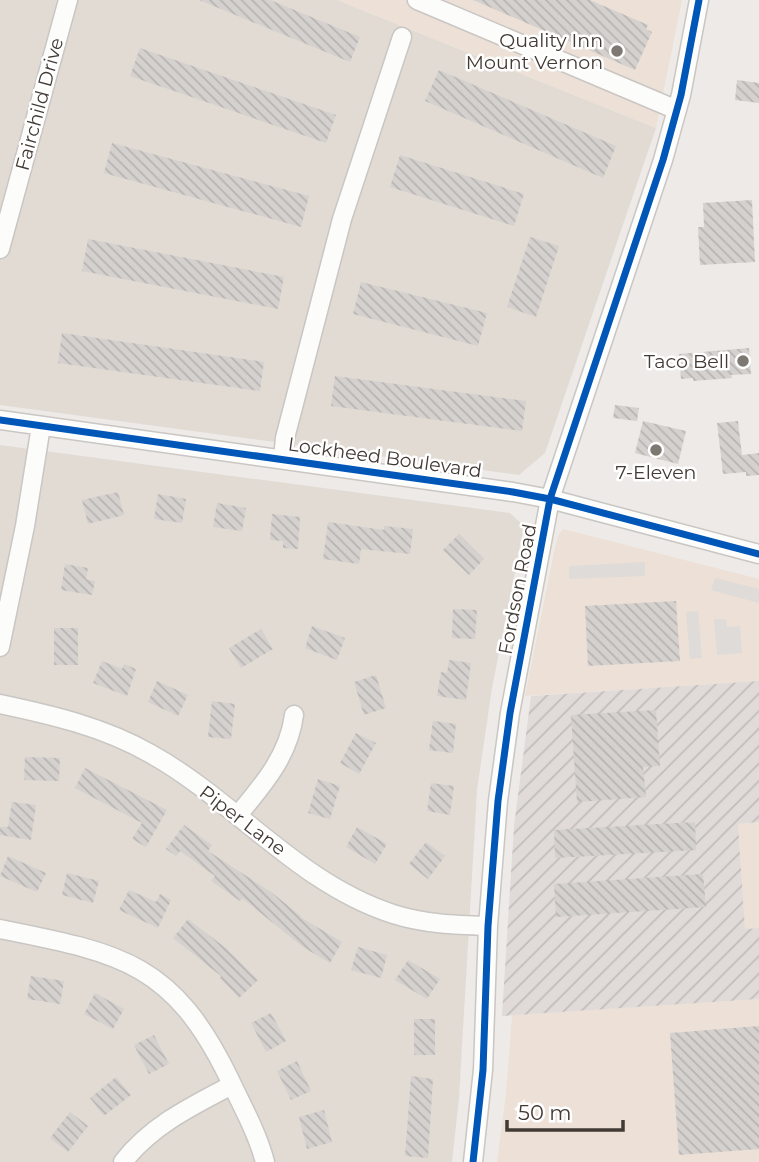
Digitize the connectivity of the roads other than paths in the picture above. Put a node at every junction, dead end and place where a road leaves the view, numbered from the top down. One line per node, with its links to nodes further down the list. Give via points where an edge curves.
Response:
1 (68, 0): 6 (street, Fairchild Drive)
2 (417, 0): 5 (street)
3 (699, 0): 5 (street, Fordson Road)
4 (402, 37): 9 (street, via 342,219)
5 (677, 110): 10 (street, Fordson Road)
6 (0, 249)
7 (0, 420): 8 (street, Lockheed Boulevard)
8 (41, 426): 9 (street, Lockheed Boulevard); 12 (street)
9 (283, 458): 10 (street, Lockheed Boulevard)
10 (550, 499): 11 (street, Lockheed Boulevard); 16 (street, Fordson Road, via 506,734)
11 (759, 554)
12 (0, 647)
13 (0, 704): 15 (street, Piper Lane, via 57,716 127,741 172,766)
14 (294, 715): 15 (street, via 278,764)
15 (238, 815): 16 (street, Piper Lane, via 316,876 366,904 421,921)
16 (488, 926): 21 (street, Fordson Road, via 483,1070)
17 (0, 929): 18 (street, via 111,954 154,978 173,993 206,1034)
18 (232, 1085): 19 (street, via 172,1116); 20 (street, via 256,1133)
19 (123, 1162)
20 (264, 1162)
21 (473, 1162)

